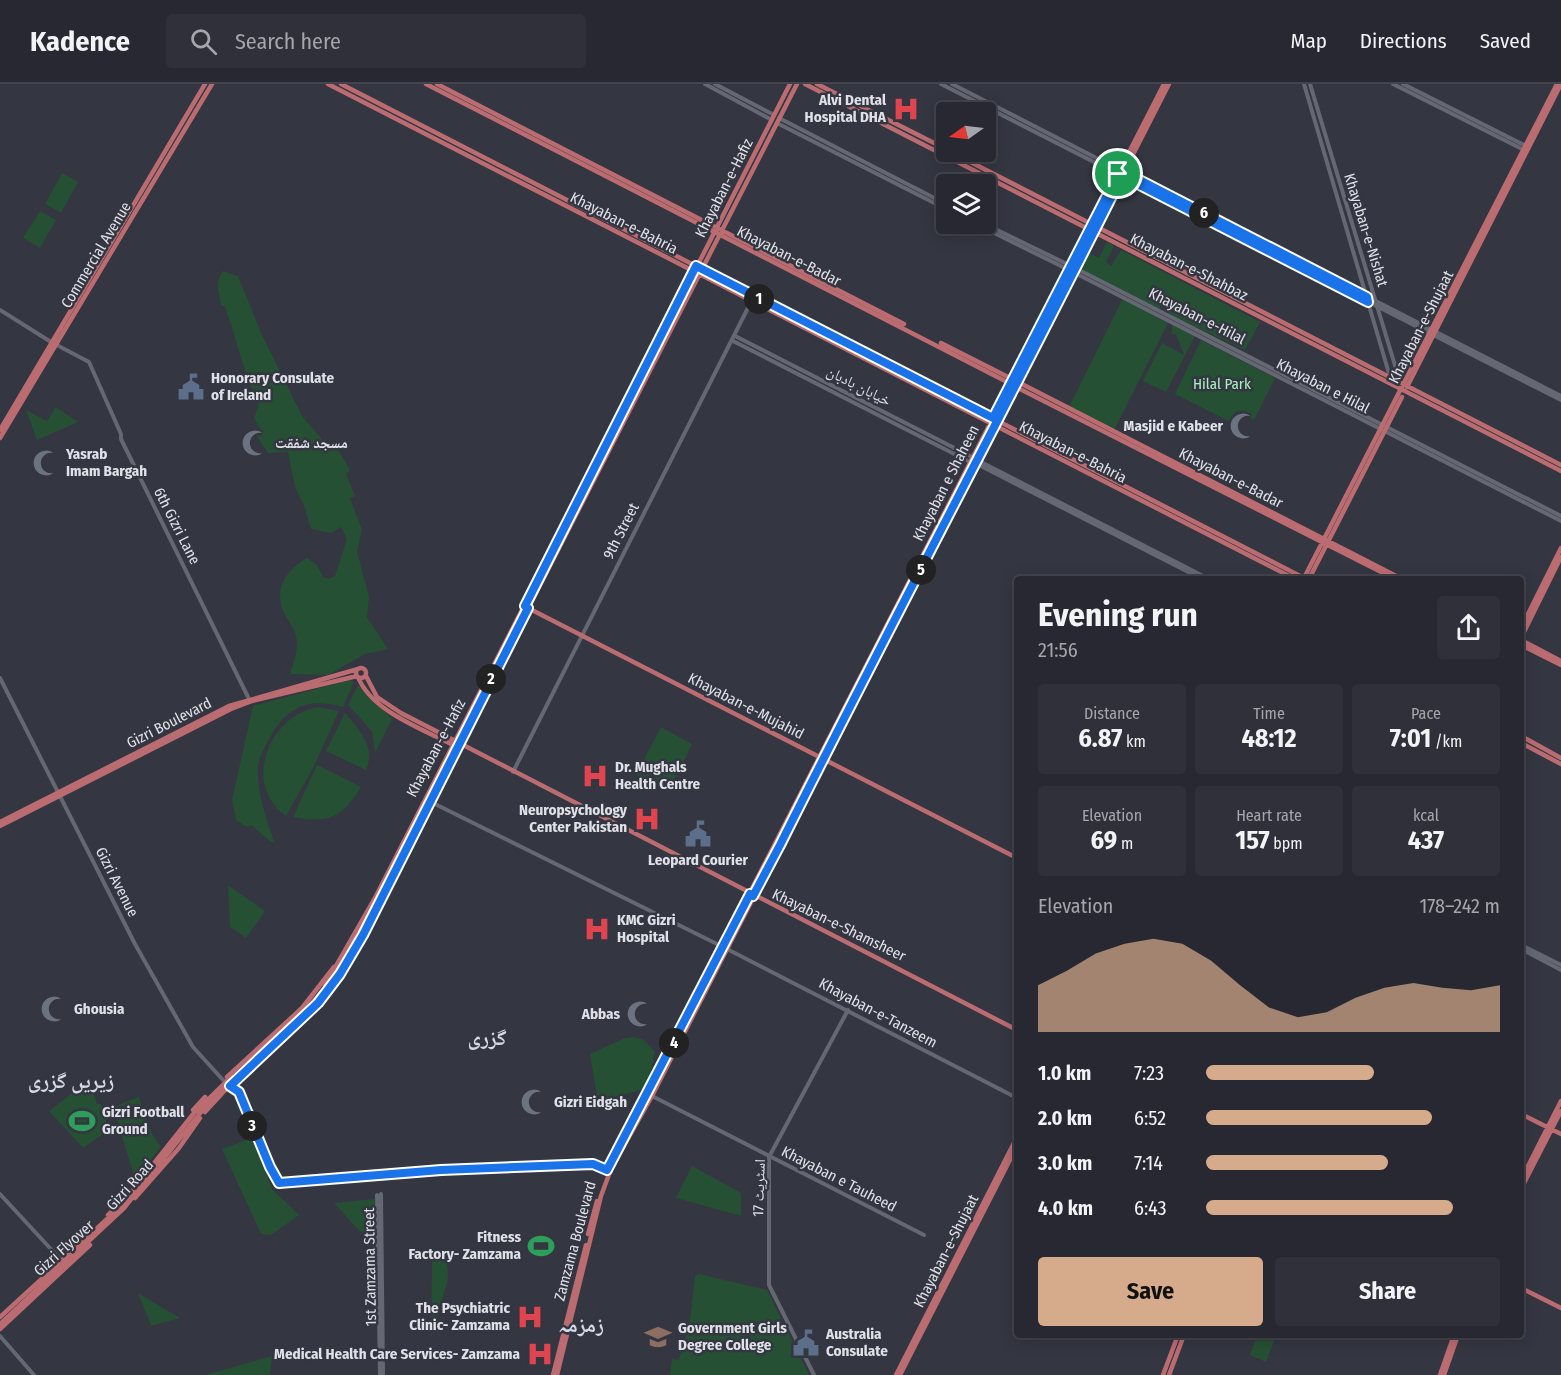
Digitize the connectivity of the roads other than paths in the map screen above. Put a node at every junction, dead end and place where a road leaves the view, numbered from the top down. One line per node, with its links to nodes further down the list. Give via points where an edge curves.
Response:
1 (205, 84): 46 (main road, Commercial Avenue)
2 (212, 84): 46 (main road, Commercial Avenue)
3 (328, 84): 28 (main road, Khayaban-e-Bahria)
4 (341, 84): 27 (main road, Khayaban-e-Bahria)
5 (426, 84): 33 (main road, Khayaban-e-Badar)
6 (437, 84): 33 (main road, Khayaban-e-Badar)
7 (705, 84): 22 (street)
8 (715, 84): 22 (street)
9 (797, 84): 21 (main road, Khayaban-e-Hafiz)
10 (818, 84): 23 (main road)
11 (941, 84): 26 (street)
12 (952, 84): 26 (street)
13 (1164, 84): 26 (main road, Khayaban e Shaheen)
14 (1169, 84): 26 (main road, Khayaban e Shaheen)
15 (1304, 84): 41 (street, Khayaban-e-Nishat)
16 (1310, 84): 42 (street, Khayaban-e-Nishat)
17 (1394, 84): 24 (street)
18 (1403, 84): 24 (street)
19 (1559, 84): 24 (main road, Khayaban-e-Shujaat)
20 (808, 85): 21 (main road); 34 (main road, Khayaban-e-Shahbaz)
21 (790, 86): 22 (main road, Khayaban-e-Hafiz)
22 (776, 119): 29 (street); 30 (street); 33 (main road, Khayaban-e-Hafiz)
23 (936, 144)
24 (1526, 148): 44 (main road, Khayaban-e-Shujaat)
25 (971, 162): 31 (main road, Khayaban-e-Shahbaz)
26 (1121, 173): 31 (main road, Khayaban e Shaheen); 41 (street)
27 (550, 191): 28 (main road); 36 (main road, Khayaban-e-Bahria)
28 (547, 197): 36 (main road, Khayaban-e-Bahria)
29 (936, 199)
30 (936, 204)
31 (1094, 225): 34 (main road, Khayaban e Shaheen); 47 (main road, Khayaban-e-Shahbaz)
32 (996, 230): 37 (street, Khayaban-e-Hilal)
33 (718, 231): 36 (main road, Khayaban-e-Hafiz); 38 (main road, Khayaban-e-Hafiz); 48 (main road, Khayaban-e-Badar)
34 (1091, 231): 37 (main road, Khayaban e Shaheen); 50 (main road, Khayaban-e-Shahbaz)
35 (996, 233): 37 (street)
36 (694, 269): 38 (main road, Khayaban-e-Bahria); 39 (main road, Khayaban-e-Bahria); 72 (main road, Khayaban-e-Hafiz)
37 (1072, 269): 48 (main road, Khayaban e Shaheen); 49 (street, Khayaban-e-Hilal); 54 (street, Khayaban e Hilal)
38 (703, 270): 39 (main road, Khayaban-e-Hafiz); 40 (main road, Khayaban-e-Bahria)
39 (700, 275): 40 (main road, Khayaban-e-Bahria); 72 (main road, Khayaban-e-Hafiz)
40 (753, 299): 45 (street, 9th Street); 52 (main road, Khayaban-e-Bahria); 53 (main road, Khayaban-e-Bahria)
41 (1368, 299): 42 (street); 47 (street, Khayaban-e-Nishat)
42 (1376, 303): 44 (street); 50 (street, Khayaban-e-Nishat)
43 (0, 310): 46 (street)
44 (1432, 332): 50 (main road, Khayaban-e-Shujaat); 51 (street)
45 (734, 338): 57 (street, خیابان بادبان); 74 (street, 9th Street)
46 (53, 343): 55 (main road, Commercial Avenue); 56 (main road, Commercial Avenue); 82 (street, 6th Gizri Lane, via 89,362 121,439)
47 (1390, 377): 50 (main road, Khayaban-e-Shahbaz)
48 (1015, 383): 52 (main road, Khayaban e Shaheen); 62 (main road, Khayaban-e-Badar)
49 (1308, 387): 54 (street, Khayaban e Hilal)
50 (1404, 387): 54 (main road, Khayaban-e-Shujaat); 58 (main road, Khayaban-e-Shahbaz); 59 (main road, Khayaban-e-Shahbaz)
51 (1561, 398)
52 (996, 419): 53 (main road, Khayaban e Shaheen); 68 (main road, Khayaban-e-Bahria)
53 (993, 425): 57 (main road, Khayaban e Shaheen); 67 (main road, Khayaban-e-Bahria)
54 (1384, 429): 60 (street); 61 (street, Khayaban e Hilal); 62 (main road, Khayaban-e-Shujaat)
55 (0, 430)
56 (0, 438)
57 (974, 461): 65 (street, خیابان بادبان); 66 (street, خیابان بادبان); 86 (main road, Khayaban e Shaheen)
58 (1561, 465)
59 (1561, 471)
60 (1561, 516)
61 (1561, 521)
62 (1326, 542): 69 (main road, Khayaban-e-Shujaat); 70 (main road, Khayaban-e-Badar); 71 (main road, Khayaban-e-Badar)
63 (1561, 548): 73 (main road)
64 (1561, 557): 75 (main road)
65 (1196, 576)
66 (1203, 576)
67 (1289, 576)
68 (1300, 576)
69 (1308, 576)
70 (1389, 576)
71 (1396, 576)
72 (527, 607): 74 (main road, Khayaban-e-Mujahid); 84 (main road)
73 (1524, 622)
74 (581, 635): 86 (main road, Khayaban-e-Mujahid); 89 (street, 9th Street)
75 (1524, 635)
76 (1524, 643): 77 (main road)
77 (1561, 663)
78 (358, 669): 79 (main road); 80 (main road, via 365,670); 82 (main road, Gizri Boulevard)
79 (357, 676): 80 (main road, Gizri Boulevard); 84 (main road, via 388,710); 90 (main road, Gizri Boulevard, via 252,701)
80 (366, 676): 84 (main road, via 377,697 388,706)
81 (0, 678): 90 (street, Gizri Avenue)
82 (249, 699): 90 (main road, Gizri Boulevard)
83 (1524, 738): 87 (main road)
84 (455, 744): 89 (main road, Khayaban-e-Shamsheer); 91 (main road); 94 (main road, Khayaban-e-Hafiz)
85 (1524, 745): 88 (main road)
86 (822, 758): 96 (main road, Khayaban-e-Mujahid); 97 (main road, Khayaban e Shaheen)
87 (1561, 758)
88 (1561, 764)
89 (513, 772): 97 (main road, Khayaban-e-Shamsheer)
90 (59, 794): 93 (main road, Gizri Boulevard); 103 (street, Gizri Avenue, via 135,944 193,1047)
91 (429, 801): 92 (main road); 98 (street, Khayaban-e-Tanzeem)
92 (424, 810): 95 (main road); 104 (main road, Gizri Road, via 340,974 318,1003)
93 (0, 824)
94 (410, 824): 95 (main road, Khayaban-e-Hafiz); 103 (main road, Gizri Road, via 333,969 302,1008)
95 (402, 848): 124 (main road, Gizri Flyover, via 337,967 308,1006 194,1113 117,1210); 125 (main road, Gizri Flyover, via 351,950 312,1005 213,1097 105,1228)
96 (1014, 856)
97 (751, 895): 98 (main road, Zamzama Boulevard); 102 (main road, Khayaban-e-Shamsheer)
98 (725, 948): 101 (street, Khayaban-e-Tanzeem); 105 (main road, Zamzama Boulevard)
99 (1524, 949): 100 (street)
100 (1561, 968)
101 (848, 1011): 106 (street, Khayaban-e-Tanzeem); 114 (street, اسٹریٹ 17)
102 (1014, 1028)
103 (223, 1080): 104 (street, Gizri Avenue); 121 (main road, Gizri Road, via 197,1104 134,1187)
104 (230, 1086): 115 (street, Gizri Avenue, via 239,1092 279,1183 441,1170 593,1164); 126 (main road, Gizri Road, via 202,1114 179,1148 112,1224)
105 (650, 1095): 114 (street, Khayaban e Tauheed); 115 (main road, Zamzama Boulevard); 133 (main road, Zamzama Boulevard, via 608,1177)
106 (1014, 1096)
107 (1561, 1101): 110 (main road)
108 (1561, 1111): 110 (main road)
109 (1524, 1116): 110 (main road)
110 (1549, 1129): 111 (main road); 116 (main road); 117 (main road)
111 (1561, 1134)
112 (1014, 1143): 135 (main road, Khayaban-e-Shujaat)
113 (1014, 1152): 135 (main road, Khayaban-e-Shujaat)
114 (769, 1157): 120 (street, Khayaban e Tauheed); 134 (street, اسٹریٹ 17, via 769,1285)
115 (607, 1170): 133 (main road, Zamzama Boulevard)
116 (1524, 1175)
117 (1524, 1183)
118 (0, 1194): 121 (street)
119 (379, 1194): 132 (street, 1st Zamzama Street)
120 (924, 1235)
121 (61, 1260): 124 (main road, Gizri Road)
122 (1524, 1290): 123 (main road)
123 (1561, 1308)
124 (0, 1316)
125 (0, 1324)
126 (0, 1329)
127 (0, 1336): 131 (street)
128 (1177, 1338): 136 (main road)
129 (1183, 1338): 137 (main road)
130 (1455, 1338): 138 (main road)
131 (34, 1375)
132 (382, 1375)
133 (555, 1375)
134 (814, 1375)
135 (898, 1375)
136 (1163, 1375)
137 (1169, 1375)
138 (1442, 1375)

